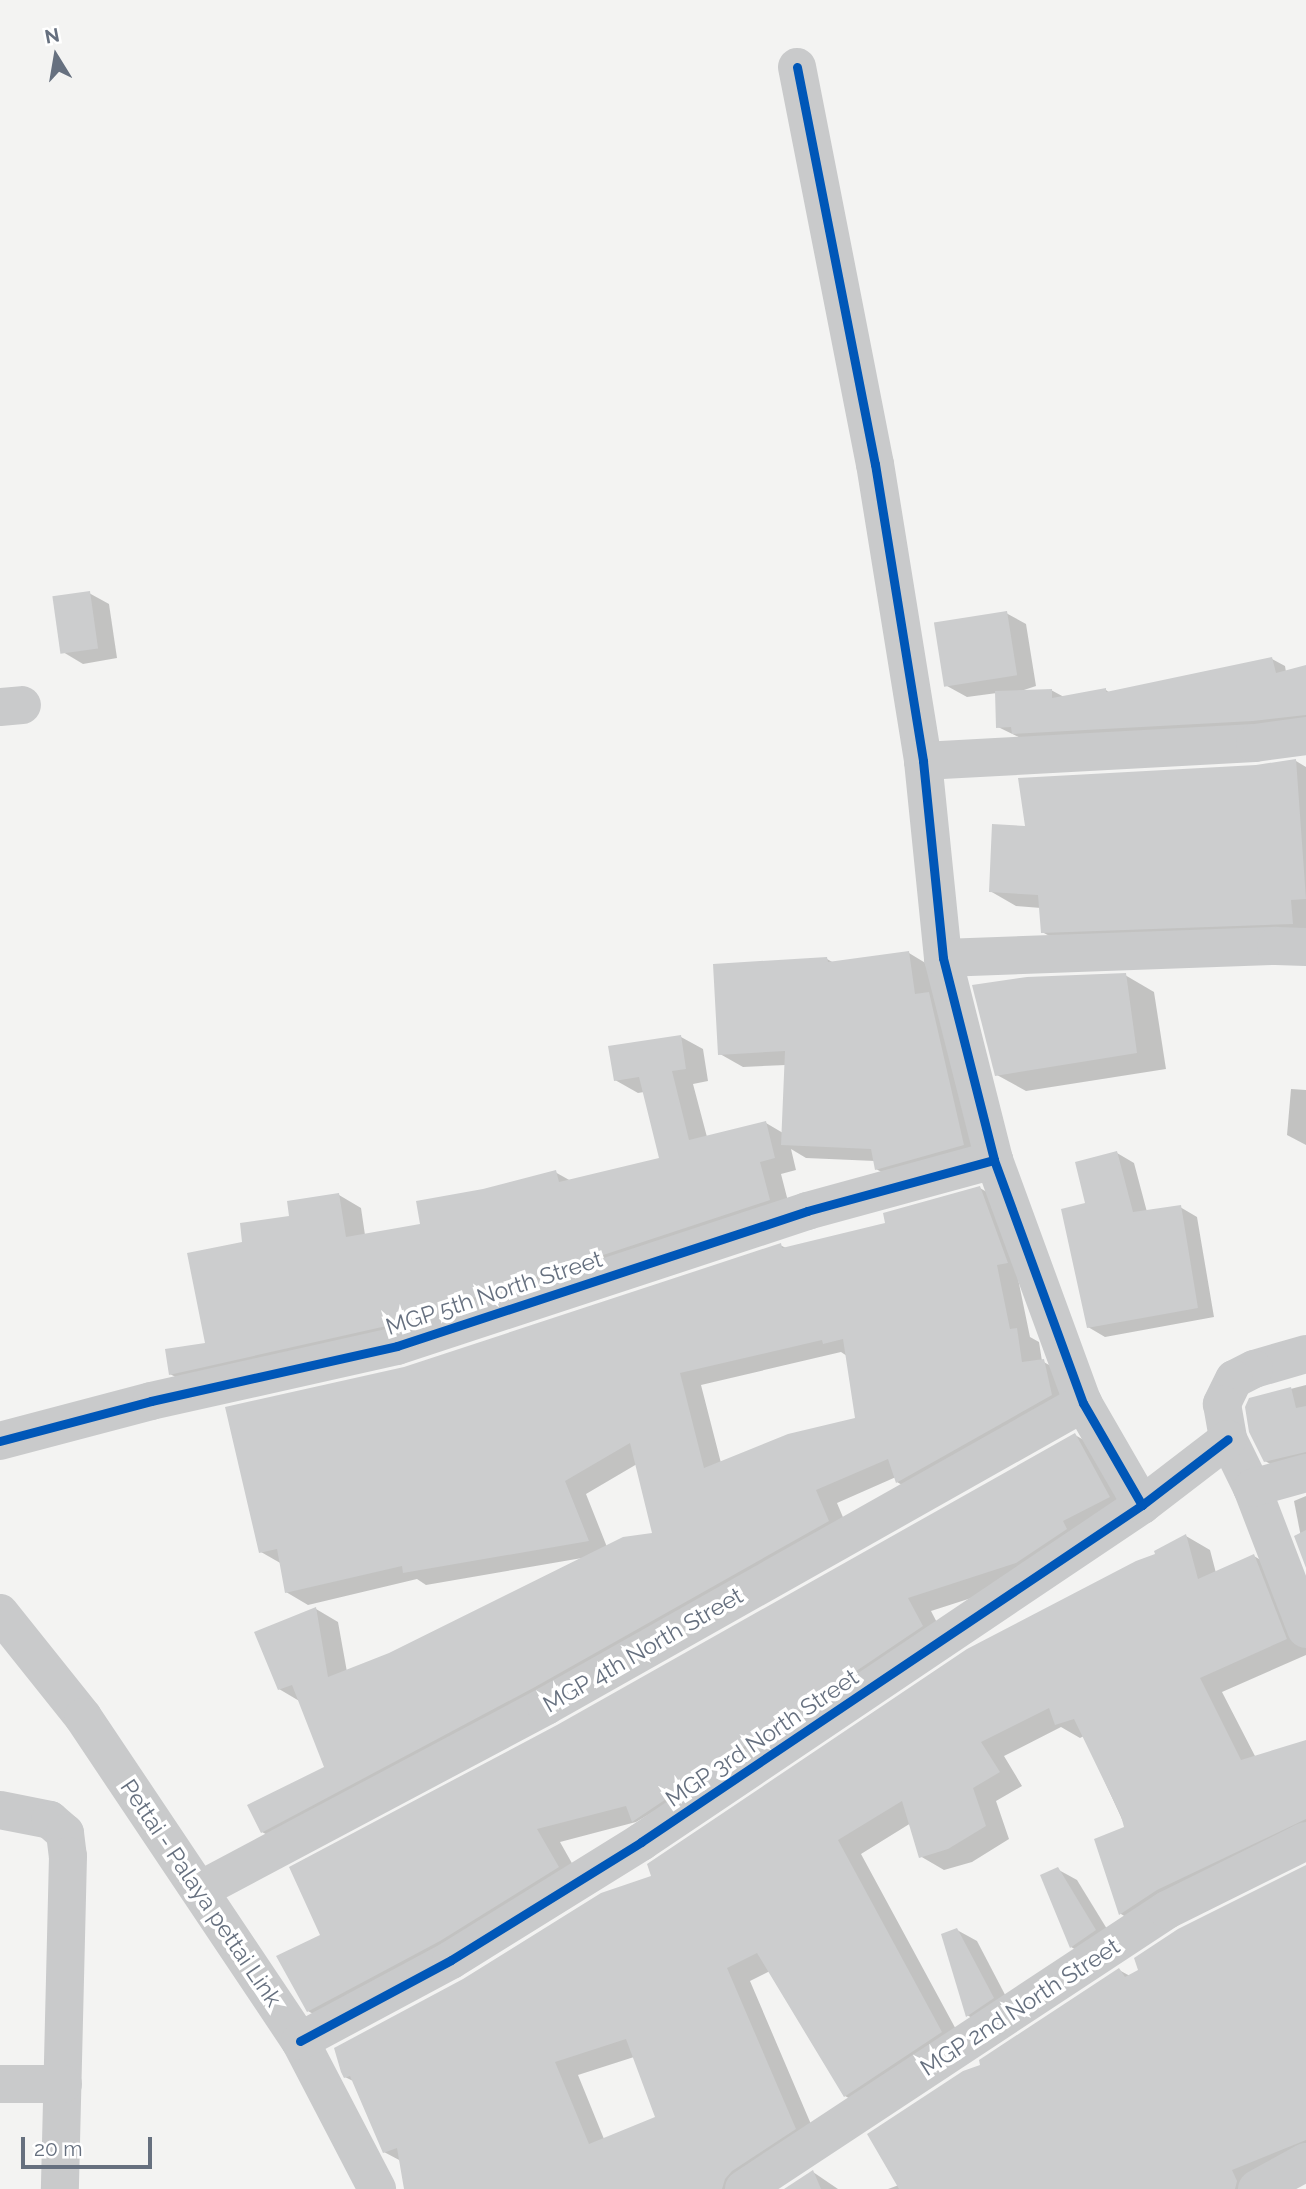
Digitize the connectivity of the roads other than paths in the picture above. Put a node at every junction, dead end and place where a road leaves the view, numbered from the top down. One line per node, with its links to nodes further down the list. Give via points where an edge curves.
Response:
1 (797, 67): 3 (street, via 875,464)
2 (1306, 736): 3 (street, via 1255,743)
3 (923, 761): 5 (street)
4 (1306, 947): 5 (street)
5 (943, 958): 6 (street)
6 (995, 1160): 8 (street); 10 (street, MGP 5th North Street, via 807,1212 397,1346 151,1401)
7 (1306, 1354): 9 (street, via 1234,1379 1222,1404)
8 (1083, 1403): 13 (street); 18 (street, MGP 4th North Street, via 546,1706)
9 (1228, 1439): 12 (street); 13 (street, MGP 3rd North Street)
10 (0, 1441)
11 (1306, 1473): 12 (street)
12 (1252, 1488): 15 (street)
13 (1142, 1505): 19 (street, MGP 3rd North Street, via 641,1842 451,1960)
14 (0, 1613): 18 (street, Pettai - Palaya pettai Link, via 83,1717)
15 (1306, 1629)
16 (0, 1811): 21 (street, via 50,1820 65,1833)
17 (1306, 1841): 25 (street, MGP 2nd North Street, via 1167,1910)
18 (200, 1890): 19 (street, Pettai - Palaya pettai Link)
19 (300, 2041): 24 (street, Pettai - Palaya pettai Link)
20 (0, 2084): 21 (street)
21 (63, 2084): 23 (street)
22 (1306, 2162): 26 (street)
23 (60, 2189)
24 (377, 2189)
25 (744, 2189)
26 (1257, 2189)

